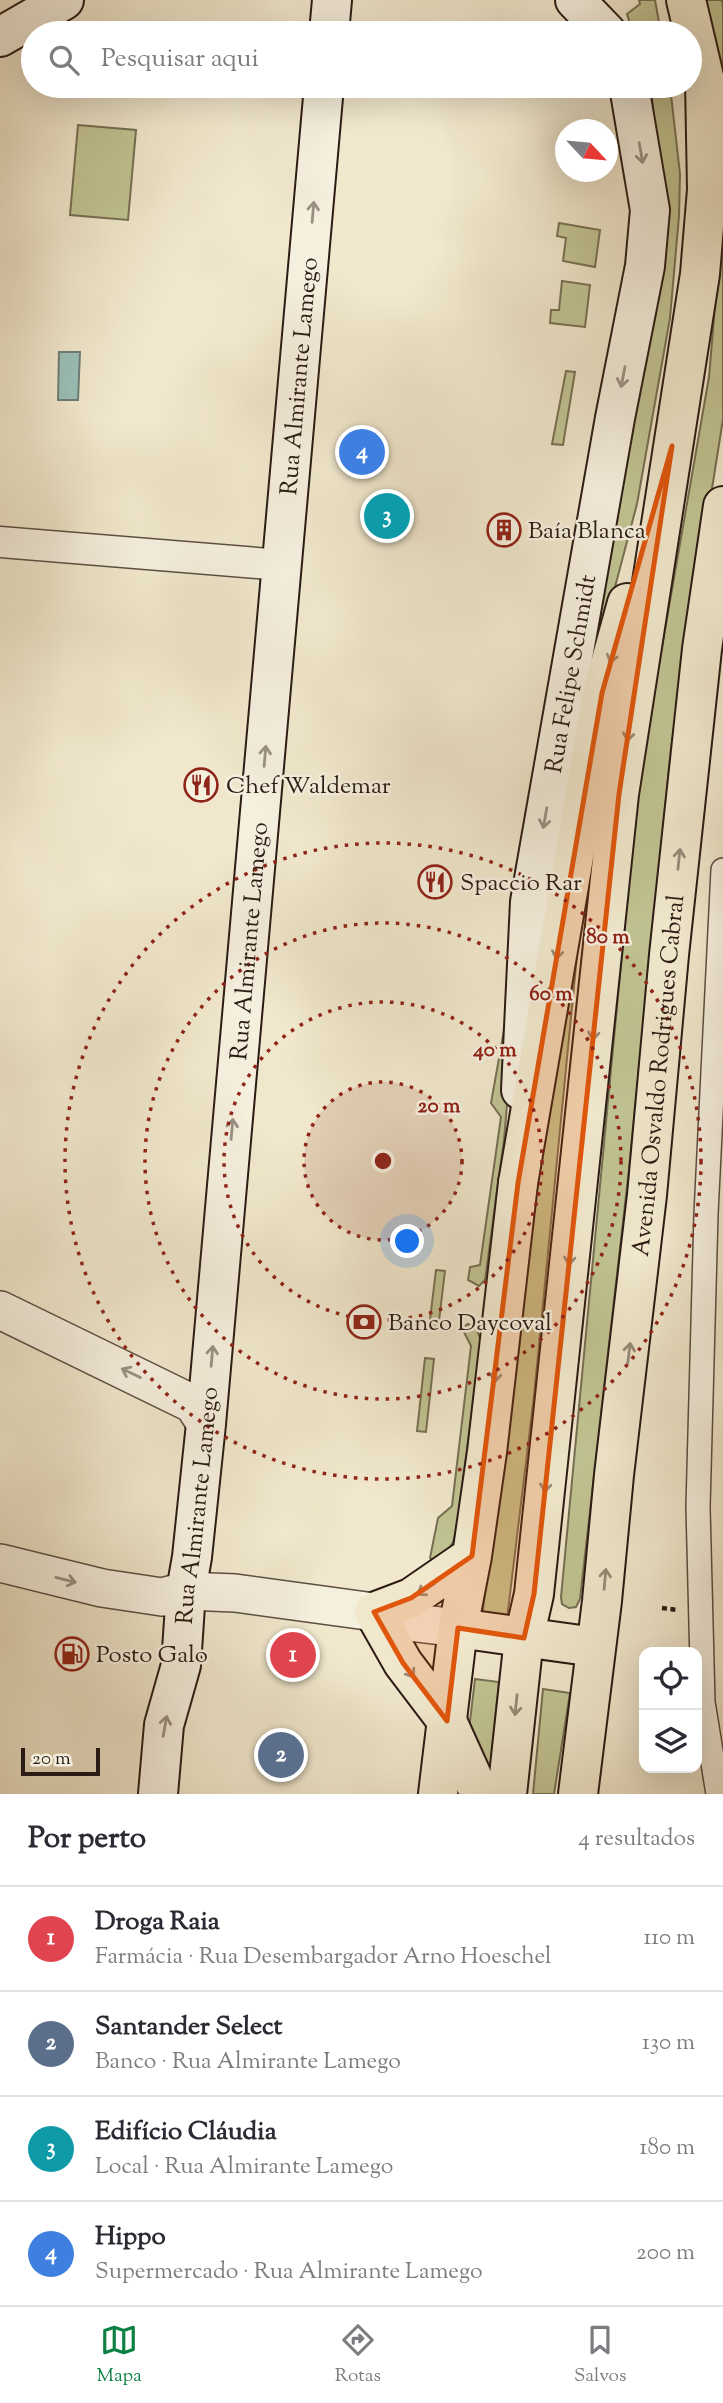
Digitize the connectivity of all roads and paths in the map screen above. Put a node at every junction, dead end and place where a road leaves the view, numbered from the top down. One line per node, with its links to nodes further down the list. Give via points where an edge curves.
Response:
1 (64, 0): 5 (main road)
2 (332, 0): 6 (main road)
3 (575, 0): 7 (main road)
4 (686, 0): 8 (main road)
5 (28, 21)
6 (330, 21)
7 (595, 21)
8 (691, 21)
9 (21, 25): 10 (main road)
10 (0, 37)
11 (702, 68): 14 (main road, via 707,190 700,274)
12 (323, 98): 17 (main road, Rua Almirante Lamego, one-way to 12)
13 (631, 98): 19 (main road, Rua Felipe Schmidt, one-way to 19, via 650,211 645,266 530,902)
14 (671, 446): 19 (main road, one-way to 19, via 602,693); 29 (main road, one-way to 29, via 619,794 535,1584)
15 (723, 506): 30 (main road, Avenida Osvaldo Rodrigues Cabral, one-way to 15, via 648,1195 702,649)
16 (0, 542): 17 (street)
17 (282, 565): 21 (main road, Rua Almirante Lamego, one-way to 17)
18 (723, 870): 37 (street, via 705,1239 698,1507 703,1702)
19 (518, 1183): 22 (main road, one-way to 22)
20 (0, 1310): 21 (street, one-way to 20, via 193,1404)
21 (206, 1424): 24 (main road, Rua Almirante Lamego)
22 (472, 1556): 27 (main road, one-way to 27, via 411,1598); 28 (main road)
23 (0, 1563): 24 (street, one-way to 24, via 102,1588 162,1597)
24 (186, 1591): 27 (street); 32 (main road, Rua Almirante Lamego, one-way to 24, via 164,1725 181,1665)
25 (662, 1608): 26 (path)
26 (679, 1610)
27 (374, 1612): 28 (street); 31 (main road, one-way to 31, via 403,1663)
28 (458, 1628): 29 (main road); 31 (main road)
29 (524, 1637): 30 (main road); 35 (main road, one-way to 35)
30 (595, 1647): 36 (main road, Avenida Osvaldo Rodrigues Cabral)
31 (447, 1721): 33 (main road); 34 (main road)
32 (158, 1794)
33 (438, 1794)
34 (480, 1794)
35 (507, 1794)
36 (578, 1794)
37 (718, 1794)

